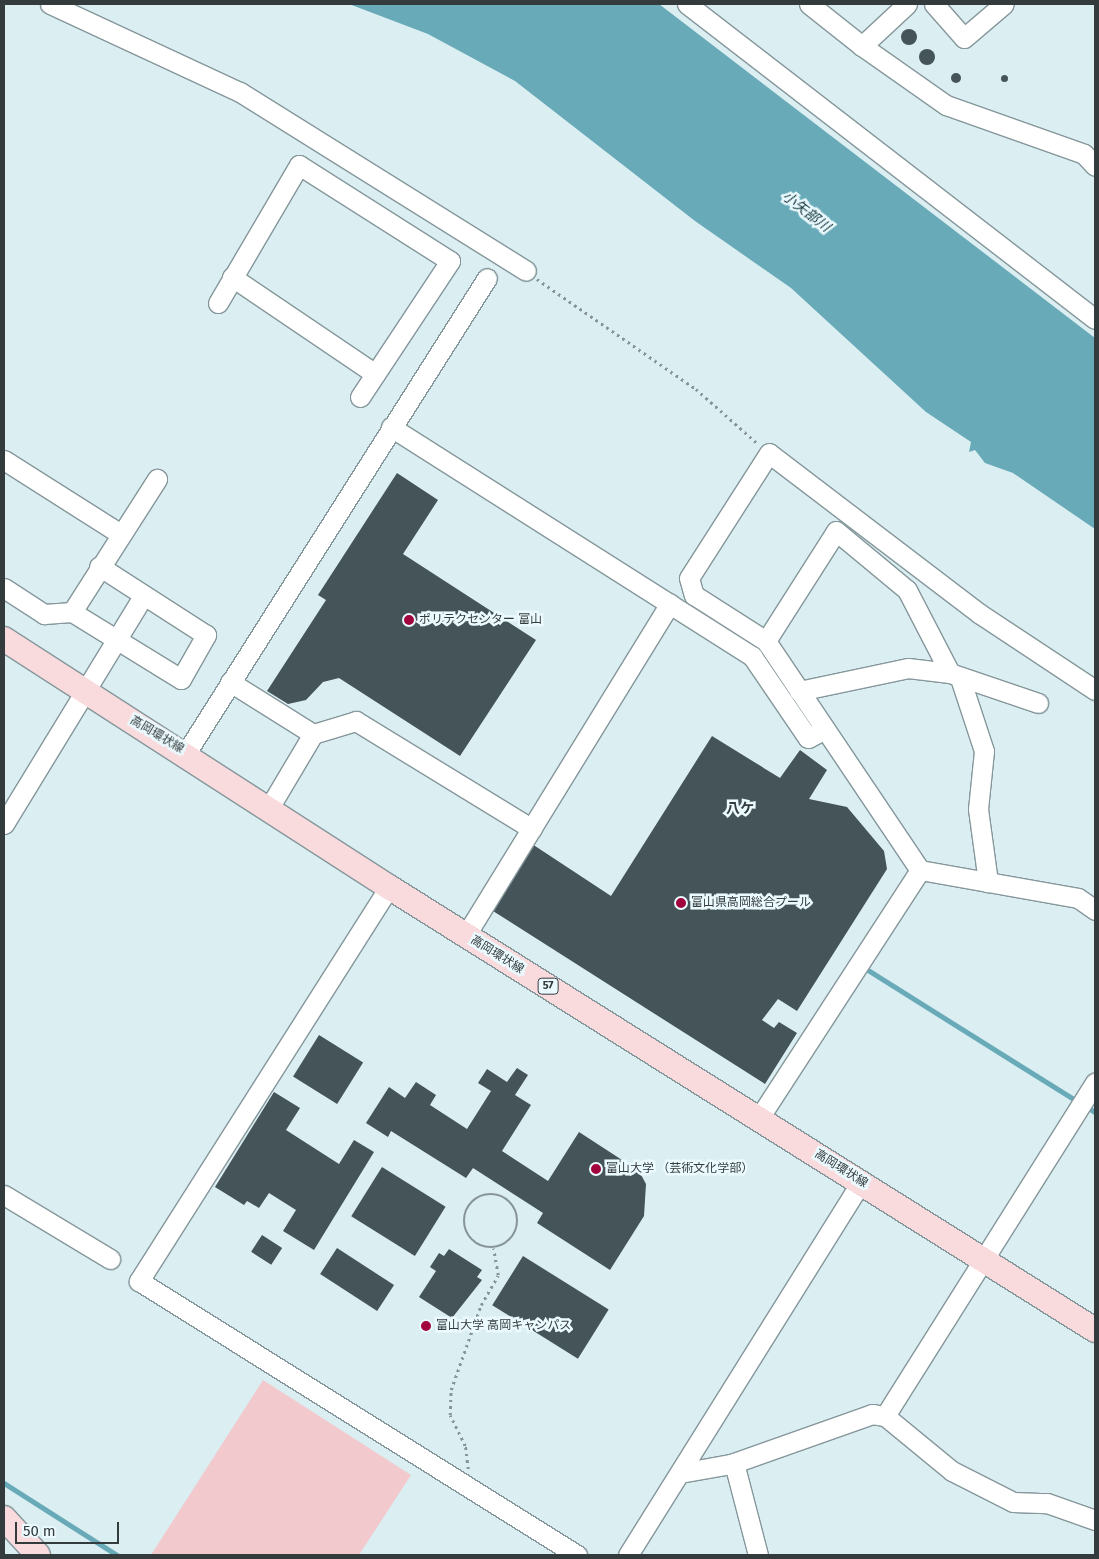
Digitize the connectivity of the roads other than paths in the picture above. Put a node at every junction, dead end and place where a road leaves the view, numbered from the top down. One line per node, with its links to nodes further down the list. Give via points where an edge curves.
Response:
1 (50, 4): 9 (street, via 240,92)
2 (687, 4): 13 (street)
3 (809, 4): 7 (street)
4 (907, 4): 7 (street)
5 (934, 4): 6 (street, via 964,38)
6 (1004, 4)
7 (862, 46): 8 (street, via 946,105 1084,154)
8 (1095, 166)
9 (526, 271)
10 (232, 278): 12 (street); 14 (street); 14 (street, via 299,165 450,261)
11 (487, 278): 16 (street)
12 (218, 303)
13 (1095, 319)
14 (375, 374): 15 (street)
15 (360, 397)
16 (391, 427): 23 (street); 29 (street)
17 (4, 460): 19 (street)
18 (157, 479): 19 (street)
19 (119, 534): 20 (street)
20 (99, 566): 22 (street); 24 (street)
21 (4, 588): 24 (street, via 44,614)
22 (144, 595): 26 (street); 26 (street, via 206,635 181,679)
23 (670, 604): 34 (street, via 752,656 808,738); 39 (street)
24 (72, 612): 26 (street)
25 (4, 639): 31 (main road, 高岡環状線 / 57)
26 (117, 640): 31 (street)
27 (766, 641): 28 (street, via 836,531 908,590); 30 (street, via 694,595 689,587 689,578 769,453 980,614); 32 (street)
28 (955, 676): 32 (street, via 908,668); 33 (street); 41 (street, via 984,751 978,809)
29 (230, 682): 35 (street); 36 (street)
30 (1095, 690)
31 (85, 691): 36 (main road, 高岡環状線 / 57); 38 (street)
32 (800, 691): 34 (street)
33 (1038, 703)
34 (825, 729): 40 (street)
35 (313, 734): 37 (street); 39 (street, via 356,721)
36 (186, 752): 37 (main road, 高岡環状線 / 57)
37 (269, 808): 42 (main road, 高岡環状線 / 57)
38 (4, 824)
39 (532, 829): 44 (street)
40 (920, 870): 41 (street); 46 (street)
41 (988, 882): 43 (street, via 1078,898)
42 (389, 887): 44 (main road, 高岡環状線 / 57); 58 (street, via 139,1281)
43 (1095, 910)
44 (466, 936): 46 (main road, 高岡環状線 / 57)
45 (1095, 1083): 50 (street)
46 (759, 1118): 47 (main road, 高岡環状線 / 57)
47 (861, 1182): 50 (main road, 高岡環状線 / 57); 54 (street)
48 (4, 1195): 49 (street)
49 (110, 1259)
50 (983, 1261): 51 (main road, 高岡環状線 / 57); 52 (street)
51 (1095, 1330)
52 (884, 1416): 53 (street, via 872,1414); 56 (street, via 952,1471 1013,1502 1048,1503)
53 (734, 1463): 54 (street); 60 (street)
54 (680, 1473): 59 (street)
55 (4, 1518): 57 (main road)
56 (1095, 1520)
57 (38, 1555)
58 (577, 1555)
59 (628, 1555)
60 (758, 1555)

